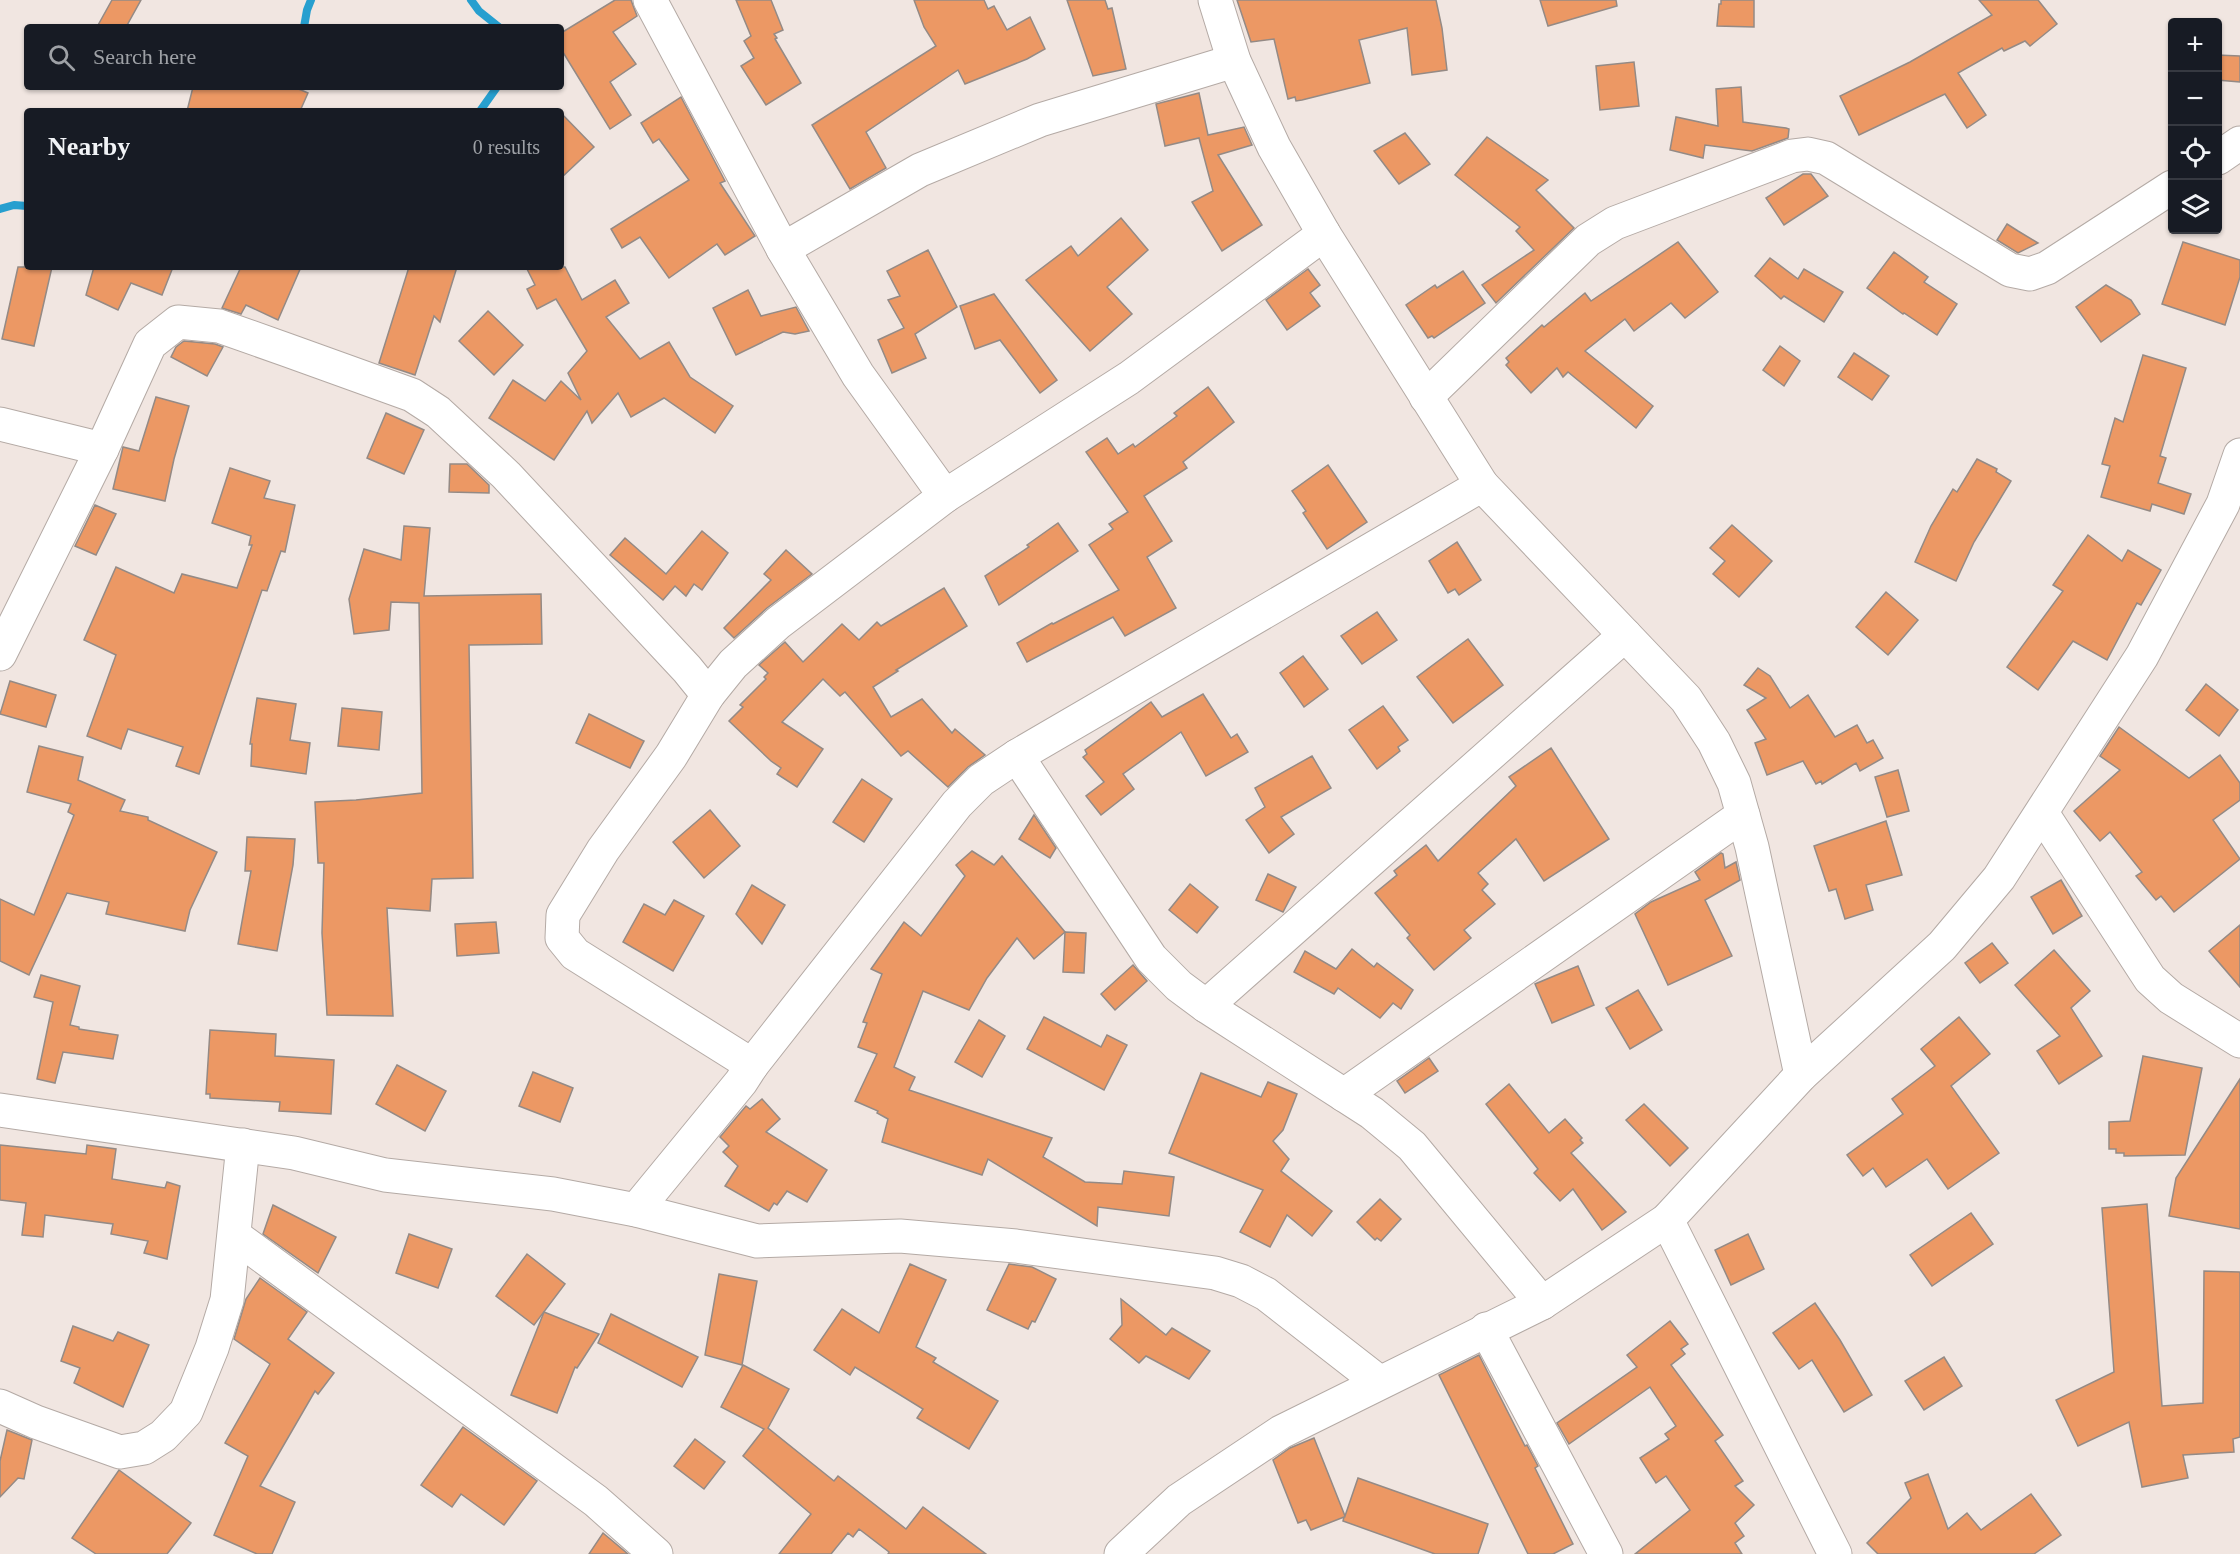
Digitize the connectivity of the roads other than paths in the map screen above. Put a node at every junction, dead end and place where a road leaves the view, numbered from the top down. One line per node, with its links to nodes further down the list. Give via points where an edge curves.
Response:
1 (650, 0): 8 (street)
2 (1215, 0): 3 (street)
3 (1234, 61): 7 (street, via 1274,147); 8 (street, via 1040,120 931,166)
4 (2240, 143): 5 (street)
5 (2222, 155)
6 (2168, 190): 9 (street, via 2047,268 2030,274 2010,270 1826,158 1792,156 1615,223 1588,240)
7 (1324, 234): 9 (street); 14 (street, via 1129,378)
8 (783, 249): 14 (street, via 858,375)
9 (1426, 397): 13 (street)
10 (0, 423): 11 (street)
11 (102, 449): 17 (street); 18 (street, via 150,344 178,322 219,326 412,395 438,412 506,475)
12 (2240, 455): 15 (street)
13 (1482, 485): 16 (street); 19 (street)
14 (945, 496): 18 (street, via 778,623 733,664)
15 (2231, 504): 20 (street, via 2142,656)
16 (1625, 635): 21 (street, via 1686,699 1714,742 1734,783); 22 (street)
17 (0, 654)
18 (708, 695): 24 (street, via 563,915 562,938 575,954)
19 (1017, 756): 22 (street, via 1151,958); 24 (street, via 981,780 957,804)
20 (2042, 813): 23 (street, via 2150,979 2171,998); 25 (street, via 1999,878 1942,945)
21 (1743, 815): 25 (street); 26 (street)
22 (1206, 1006): 26 (street)
23 (2240, 1041)
24 (752, 1065): 29 (street)
25 (1801, 1075): 30 (street)
26 (1344, 1095): 32 (street, via 1412,1146)
27 (0, 1110): 28 (street)
28 (243, 1145): 29 (street, via 385,1175 553,1194); 31 (street)
29 (636, 1210): 34 (street, via 758,1241 900,1236 1016,1246 1215,1273 1266,1294)
30 (1667, 1220): 32 (street); 39 (street)
31 (235, 1236): 35 (street, via 227,1300 212,1348 186,1412 163,1436 144,1448 120,1452); 36 (street, via 596,1501)
32 (1542, 1303): 33 (street)
33 (1486, 1329): 34 (street); 38 (street)
34 (1379, 1382): 37 (street, via 1272,1438 1179,1500)
35 (0, 1406)
36 (656, 1554)
37 (1121, 1554)
38 (1606, 1554)
39 (1835, 1554)

